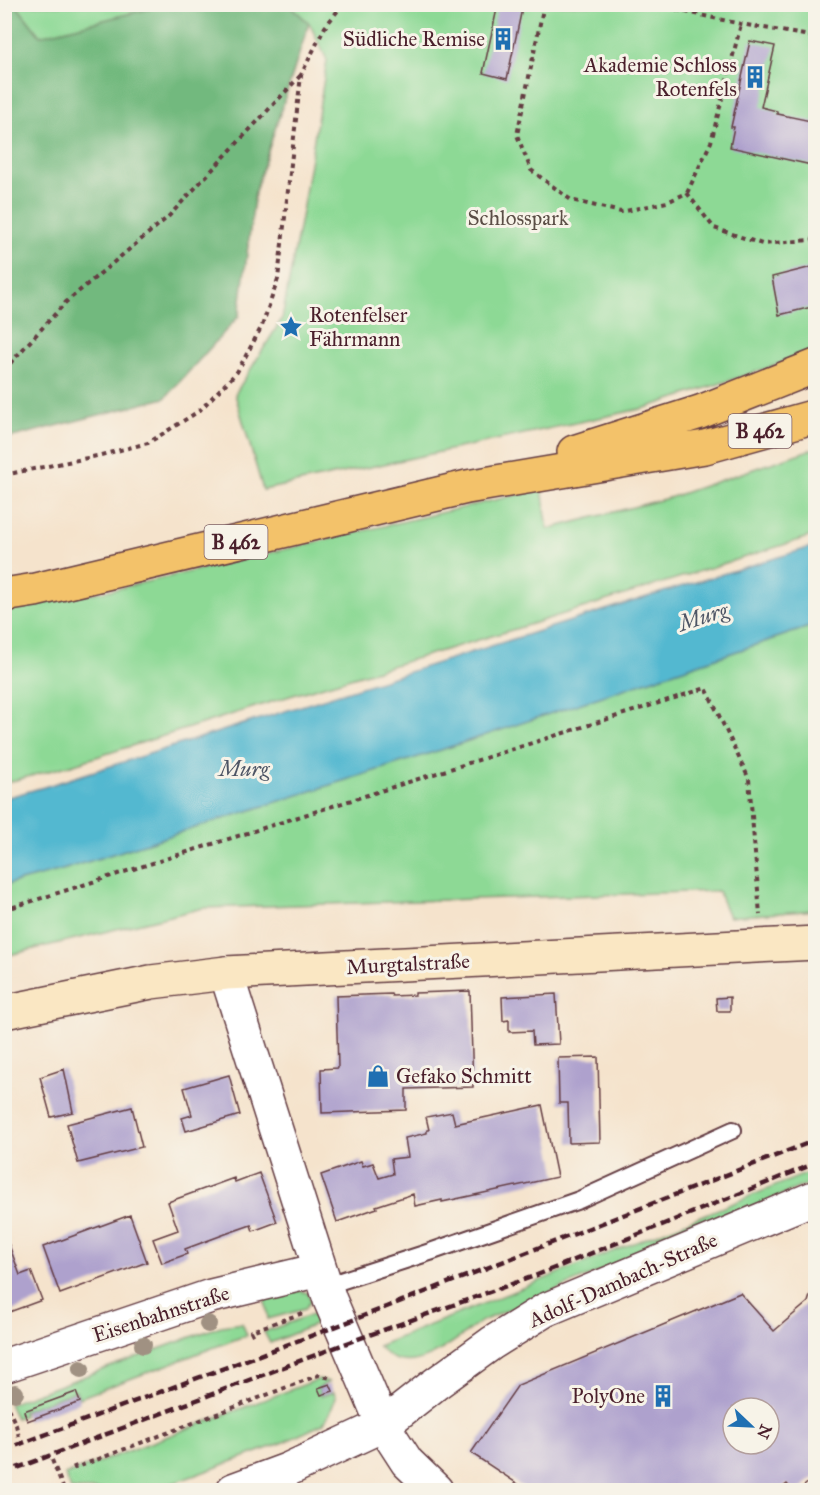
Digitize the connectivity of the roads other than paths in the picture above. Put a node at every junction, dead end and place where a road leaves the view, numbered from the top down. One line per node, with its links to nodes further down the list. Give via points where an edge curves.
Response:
1 (816, 366): 3 (main road, B 462, via 700,412)
2 (816, 416): 3 (main road, B 462, via 705,447)
3 (467, 487): 4 (main road, B 462)
4 (4, 595)
5 (816, 943): 6 (street, Murgtalstraße)
6 (226, 973): 7 (street, Murgtalstraße, via 151,982); 10 (street)
7 (4, 1012)
8 (733, 1130): 10 (lane, via 579,1200)
9 (816, 1197): 12 (street, Adolf-Dambach-Straße, via 545,1311 492,1343)
10 (317, 1289): 11 (street, Eisenbahnstraße, via 211,1296); 12 (street)
11 (4, 1366)
12 (383, 1425): 13 (street, Adolf-Dambach-Straße); 14 (street, via 407,1462)
13 (233, 1491)
14 (436, 1491)

